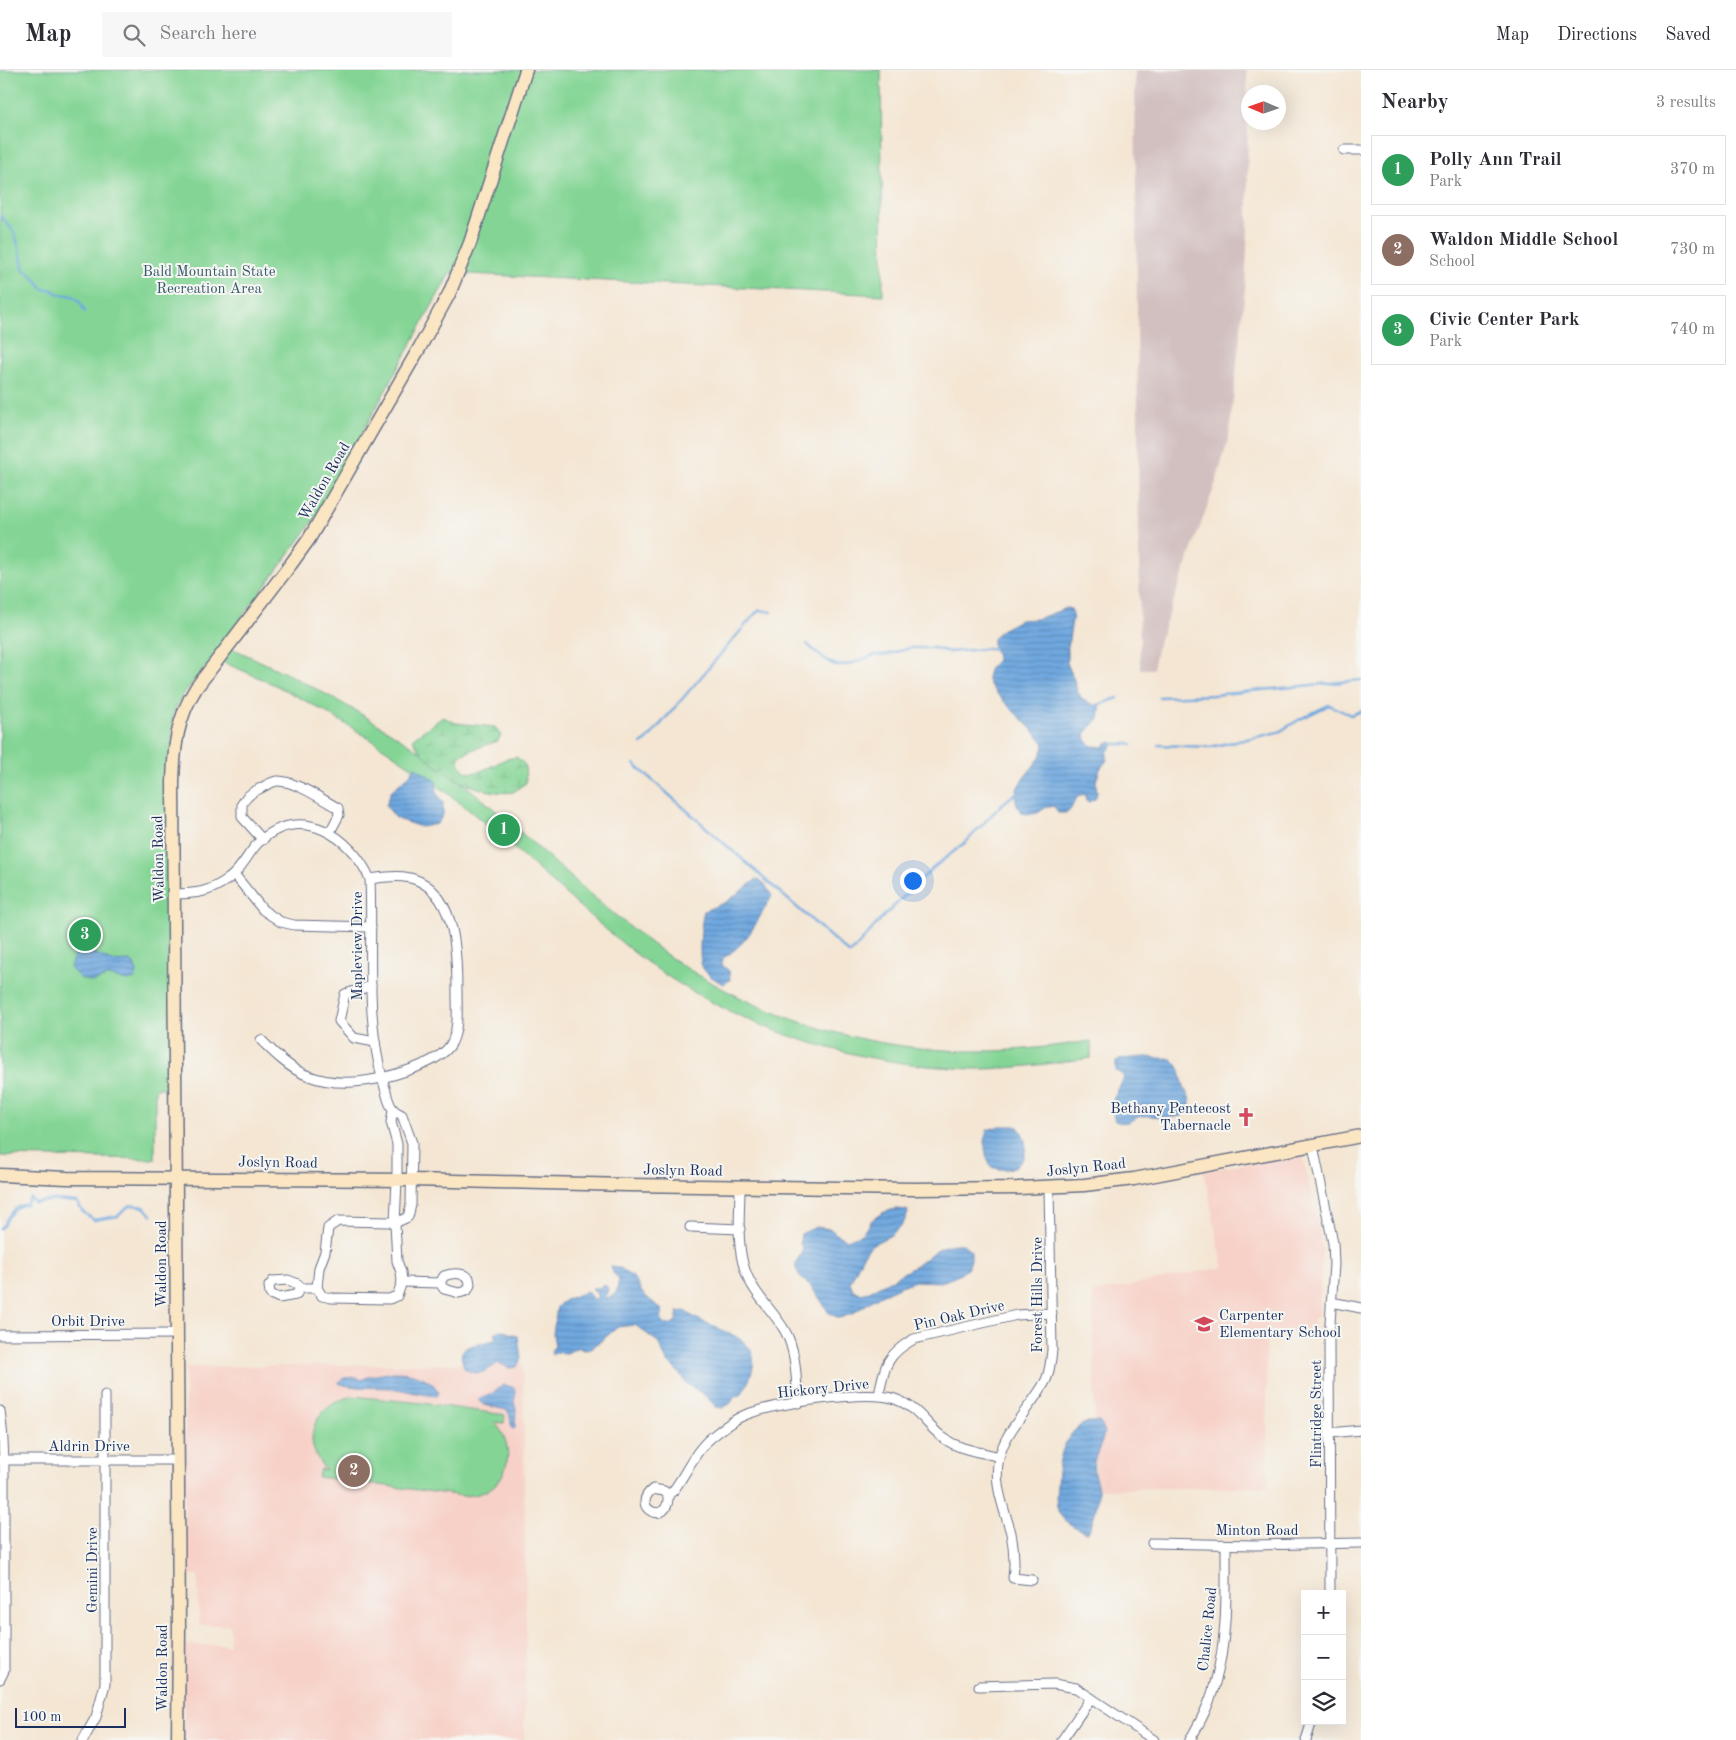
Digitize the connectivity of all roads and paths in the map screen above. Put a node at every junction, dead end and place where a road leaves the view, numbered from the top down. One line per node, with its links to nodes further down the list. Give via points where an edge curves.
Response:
1 (526, 70): 8 (street, Waldon Road, via 464,258 431,328 304,545 184,709 174,751)
2 (1344, 150): 3 (street)
3 (1361, 150)
4 (330, 832): 5 (street, Mapleview Drive, via 307,826 286,826); 5 (street, via 339,815 338,808 307,791 278,781 256,790 242,804 242,817); 7 (street, Mapleview Drive, via 353,850)
5 (262, 840): 6 (street, Mapleview Drive)
6 (234, 874): 8 (street, Mapleview Drive, via 207,892); 9 (street, via 263,910 281,922)
7 (370, 879): 9 (street, Mapleview Drive); 13 (street, via 399,876 418,880 430,888 444,906 456,945 457,1024 452,1042 446,1051 411,1070)
8 (174, 894): 20 (street, Waldon Road)
9 (371, 927): 10 (street, Mapleview Drive)
10 (371, 986): 12 (street, Mapleview Drive); 12 (street, via 345,994 340,1021 354,1038)
11 (261, 1040): 13 (street, via 308,1076 346,1082)
12 (375, 1042): 13 (street, Mapleview Drive)
13 (382, 1078): 14 (street, Mapleview Drive)
14 (394, 1110): 16 (street, Mapleview Drive, via 402,1115); 17 (street, Mapleview Drive, via 391,1122)
15 (1361, 1136): 18 (street, Joslyn Road)
16 (412, 1143): 17 (street); 22 (street, Mapleview Drive)
17 (397, 1144): 21 (street, Mapleview Drive)
18 (1313, 1146): 24 (street, Joslyn Road, via 1134,1178); 32 (street, Flintridge Street, via 1333,1243)
19 (0, 1175): 20 (street, Joslyn Road)
20 (176, 1178): 21 (street, Joslyn Road); 35 (street, Waldon Road)
21 (397, 1180): 22 (street, Joslyn Road); 25 (street, Mapleview Drive)
22 (412, 1180): 23 (street, Joslyn Road); 25 (street, Mapleview Drive, via 408,1217)
23 (740, 1186): 24 (street, Joslyn Road); 27 (street)
24 (1049, 1187): 34 (street, Forest Hills Drive)
25 (395, 1223): 28 (street, Mapleview Drive); 31 (street, via 338,1221 331,1225)
26 (690, 1227): 27 (street)
27 (740, 1230): 39 (street, via 741,1257 749,1281 780,1324 790,1344)
28 (402, 1282): 29 (street); 31 (street, via 397,1296 389,1299 331,1298 322,1296)
29 (440, 1283)
30 (300, 1288): 31 (street)
31 (317, 1288)
32 (1331, 1302): 33 (street); 42 (street, Flintridge Street)
33 (1361, 1308)
34 (1052, 1313): 38 (street, Pin Oak Drive, via 1017,1315 914,1339 890,1357 883,1369); 43 (street, Forest Hills Drive, via 1052,1350 1046,1379 1005,1440)
35 (177, 1334): 36 (street, Orbit Drive); 46 (street, Waldon Road)
36 (0, 1335)
37 (104, 1395): 45 (street, Gemini Drive)
38 (878, 1395): 39 (street, Hickory Drive); 43 (street, Hickory Drive, via 914,1408 945,1439)
39 (798, 1403): 47 (street, Hickory Drive, via 767,1408 731,1423 703,1446)
40 (0, 1411): 44 (street)
41 (1361, 1430): 42 (street)
42 (1330, 1433): 50 (street, Flintridge Street)
43 (999, 1457): 52 (street, Forest Hills Drive, via 997,1482 1011,1534 1015,1558 1013,1578)
44 (2, 1460): 45 (street, Aldrin Drive); 54 (street)
45 (105, 1460): 46 (street, Aldrin Drive); 59 (street, Gemini Drive, via 105,1684 96,1717)
46 (178, 1460): 60 (street, Waldon Road)
47 (668, 1495)
48 (1152, 1543): 51 (street, Minton Road)
49 (1361, 1543): 50 (street, Minton Road)
50 (1330, 1544): 51 (street, Minton Road); 53 (street, Flintridge Street)
51 (1226, 1545): 63 (street, Chalice Road, via 1221,1658 1207,1707)
52 (1032, 1580)
53 (1330, 1590)
54 (2, 1608): 55 (street, via 4,1671)
55 (0, 1679)
56 (979, 1686): 57 (street, via 1064,1685 1076,1688)
57 (1091, 1698): 61 (street); 62 (street)
58 (1311, 1725): 64 (street)
59 (83, 1740)
60 (178, 1740)
61 (1062, 1740)
62 (1154, 1740)
63 (1190, 1740)
64 (1306, 1740)

